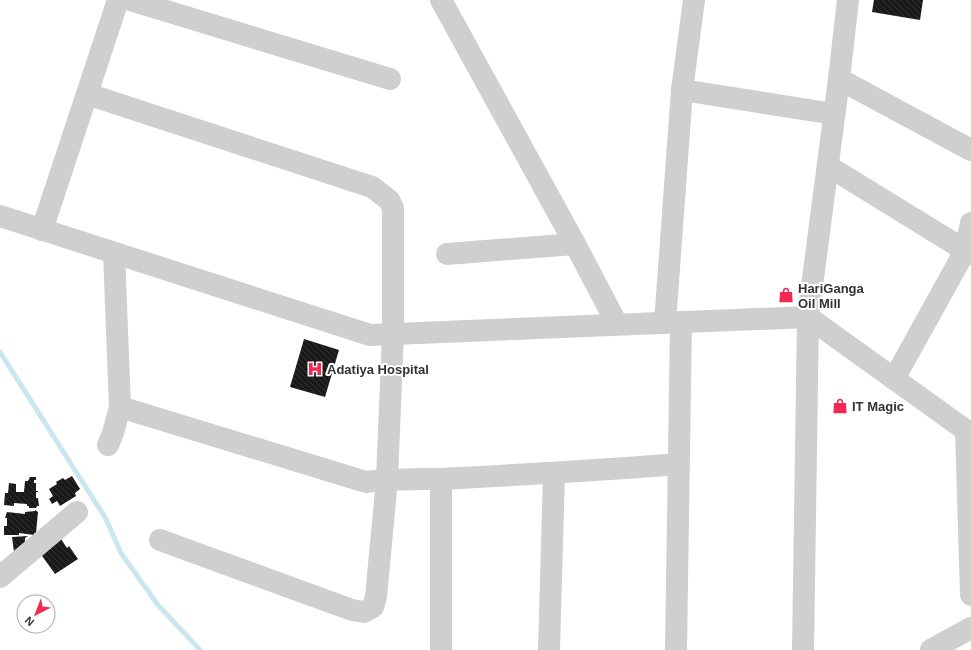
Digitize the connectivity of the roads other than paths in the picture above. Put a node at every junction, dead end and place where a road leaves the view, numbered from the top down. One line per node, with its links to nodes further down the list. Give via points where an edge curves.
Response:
1 (118, 0): 9 (street)
2 (130, 0): 6 (street)
3 (441, 0): 16 (street)
4 (694, 0): 8 (street)
5 (848, 0): 7 (street)
6 (390, 79)
7 (839, 79): 10 (street); 11 (street)
8 (682, 90): 10 (street); 21 (street)
9 (87, 94): 15 (street); 23 (street, via 372,187 382,194 389,200 392,208)
10 (834, 114): 12 (street)
11 (971, 150)
12 (828, 166): 18 (street); 20 (street)
13 (0, 216): 15 (street)
14 (971, 223): 18 (street)
15 (42, 230): 17 (street)
16 (575, 244): 19 (street); 22 (street)
17 (114, 253): 23 (street, via 370,335); 25 (street)
18 (968, 253): 24 (street)
19 (447, 254)
20 (808, 316): 21 (street); 24 (street); 40 (street)
21 (673, 322): 22 (street); 28 (street)
22 (617, 324): 23 (street)
23 (393, 334): 30 (street)
24 (894, 379): 26 (street)
25 (120, 406): 27 (street); 30 (street, via 366,482)
26 (969, 432): 35 (street)
27 (108, 446)
28 (679, 464): 29 (street); 39 (street)
29 (554, 473): 31 (street); 38 (street)
30 (387, 479): 31 (street); 33 (street, via 376,597 373,607 364,612 352,610)
31 (441, 479): 37 (street)
32 (77, 512): 34 (street)
33 (160, 540)
34 (0, 577)
35 (971, 595)
36 (971, 628): 41 (street)
37 (441, 650)
38 (549, 650)
39 (676, 650)
40 (803, 650)
41 (930, 650)

